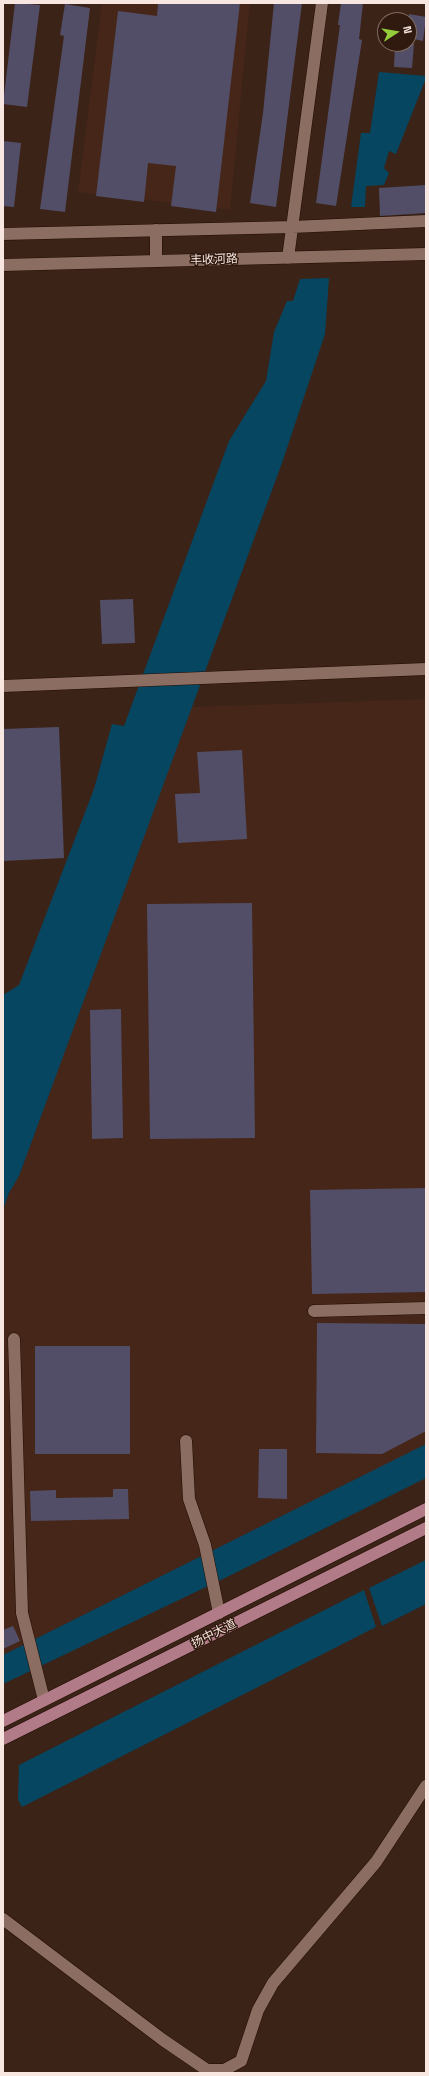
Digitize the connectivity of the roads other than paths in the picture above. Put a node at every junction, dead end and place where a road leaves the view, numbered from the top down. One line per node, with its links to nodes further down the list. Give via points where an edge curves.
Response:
1 (322, 3): 3 (street)
2 (426, 221): 3 (street)
3 (292, 227): 4 (street); 7 (street)
4 (156, 230): 5 (street); 8 (street)
5 (3, 234)
6 (426, 254): 7 (street, 丰收河路)
7 (288, 258): 8 (street, 丰收河路)
8 (156, 261): 9 (street, 丰收河路)
9 (3, 265)
10 (426, 669): 11 (street)
11 (3, 686)
12 (426, 1308): 13 (street)
13 (314, 1311)
14 (14, 1339): 19 (street, via 22,1613)
15 (186, 1441): 18 (street, via 189,1499 205,1545)
16 (426, 1509): 18 (main road, 扬中大道)
17 (426, 1528): 21 (main road, 扬中大道)
18 (219, 1613): 19 (main road, 扬中大道)
19 (44, 1700): 20 (main road, 扬中大道)
20 (3, 1721)
21 (3, 1739)
22 (426, 1786): 24 (street, via 376,1862 273,1983 258,2010 241,2062 224,2070)
23 (3, 1919): 24 (street)
24 (206, 2072)

